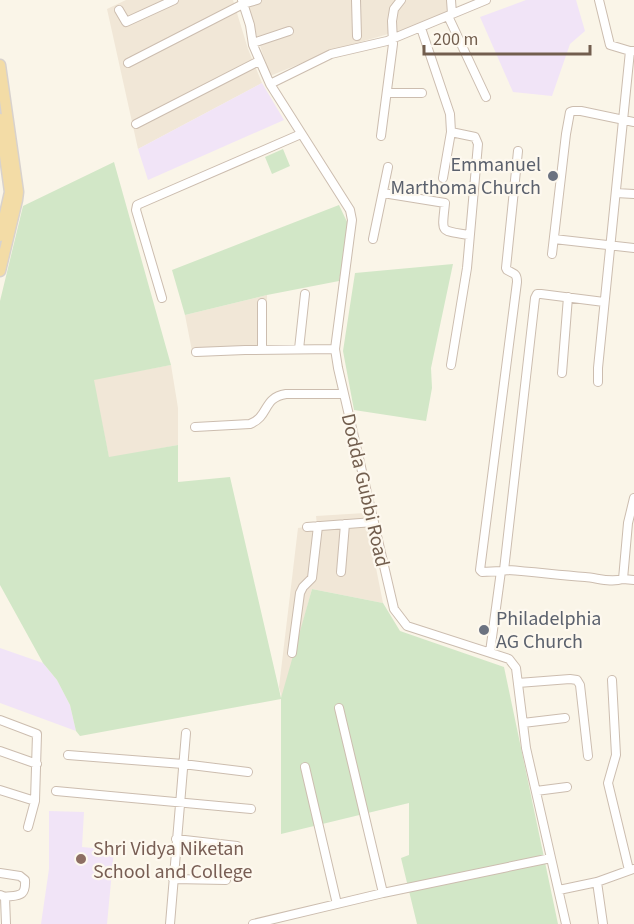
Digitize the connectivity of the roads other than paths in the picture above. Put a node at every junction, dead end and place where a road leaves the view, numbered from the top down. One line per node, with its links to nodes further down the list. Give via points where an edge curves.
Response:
1 (174, 0): 9 (street, via 122,24)
2 (257, 0): 8 (street)
3 (356, 0): 13 (street)
4 (402, 0): 14 (street, via 394,9)
5 (451, 0): 10 (street)
6 (486, 0): 10 (street)
7 (599, 0): 16 (street, via 610,45)
8 (243, 2): 15 (street, Dodda Gubbi Road); 18 (street)
9 (119, 10)
10 (450, 15): 11 (street); 23 (street)
11 (421, 28): 14 (street); 28 (street, via 450,114)
12 (289, 31): 15 (street)
13 (357, 36)
14 (393, 39): 20 (street, via 331,54); 21 (street)
15 (253, 43): 17 (street, Dodda Gubbi Road)
16 (632, 51): 25 (street)
17 (259, 62): 20 (street, Dodda Gubbi Road); 27 (street)
18 (128, 63)
19 (0, 65): 44 (main road, via 18,192)
20 (270, 84): 29 (street, Dodda Gubbi Road)
21 (387, 93): 22 (street); 30 (street)
22 (422, 93)
23 (486, 97)
24 (0, 119): 38 (main road, via 10,192)
25 (624, 120): 26 (street); 35 (street); 40 (street, via 570,112)
26 (634, 123)
27 (136, 124)
28 (451, 132): 33 (street); 37 (street, via 475,137 478,144)
29 (301, 134): 47 (street, via 137,206); 51 (street, Dodda Gubbi Road, via 350,210 352,220)
30 (381, 136)
31 (518, 151): 65 (street, via 506,268 516,274 517,282 480,570)
32 (388, 167): 34 (street)
33 (443, 178)
34 (383, 193): 37 (street, via 445,203 444,229); 39 (street)
35 (616, 193): 36 (street); 41 (street)
36 (634, 194)
37 (469, 235): 54 (street)
38 (0, 236)
39 (373, 239)
40 (554, 239): 41 (street); 43 (street)
41 (610, 245): 42 (street); 48 (street)
42 (634, 248)
43 (552, 254)
44 (0, 271)
45 (305, 294): 50 (street)
46 (568, 297): 48 (street); 55 (street); 65 (street, via 537,294 535,298)
47 (162, 298)
48 (604, 302): 56 (street)
49 (262, 303): 52 (street)
50 (299, 349): 51 (street); 52 (street)
51 (335, 349): 57 (street, Dodda Gubbi Road)
52 (261, 350): 53 (street)
53 (196, 352)
54 (451, 365)
55 (562, 373)
56 (598, 382)
57 (344, 394): 58 (street, via 286,394 273,398 256,422); 60 (street, Dodda Gubbi Road)
58 (195, 427)
59 (634, 498): 64 (street, via 628,523)
60 (374, 522): 61 (street); 69 (street, Dodda Gubbi Road, via 394,609 407,626)
61 (345, 525): 62 (street); 66 (street)
62 (318, 526): 63 (street); 70 (street, via 312,578 300,593)
63 (307, 527)
64 (630, 554): 67 (street, via 623,563)
65 (503, 571): 67 (street); 69 (street)
66 (341, 572)
67 (623, 579): 68 (street)
68 (634, 580)
69 (490, 652): 72 (street, Dodda Gubbi Road, via 509,658 516,668)
70 (291, 653)
71 (612, 680): 96 (street, via 616,755 608,783)
72 (518, 683): 76 (street, Dodda Gubbi Road); 80 (street, via 577,680)
73 (339, 708): 102 (street)
74 (565, 718): 76 (street)
75 (0, 720): 81 (street, via 37,734)
76 (523, 723): 88 (street, Dodda Gubbi Road)
77 (186, 733): 82 (street)
78 (0, 751): 81 (street)
79 (68, 755): 82 (street)
80 (588, 756)
81 (37, 764): 89 (street)
82 (183, 764): 84 (street); 90 (street)
83 (305, 767): 104 (street)
84 (248, 772)
85 (567, 787): 88 (street)
86 (56, 790): 90 (street)
87 (0, 791): 89 (street)
88 (536, 791): 95 (street, Dodda Gubbi Road)
89 (36, 801): 92 (street)
90 (180, 802): 91 (street); 93 (street)
91 (251, 809)
92 (28, 827)
93 (176, 839): 94 (street); 98 (street)
94 (237, 846)
95 (551, 858): 101 (street, Dodda Gubbi Road); 102 (street)
96 (632, 870): 100 (street)
97 (0, 873): 103 (street, via 25,880 22,894)
98 (173, 879): 99 (street); 106 (street)
99 (226, 880)
100 (597, 882): 101 (street); 109 (street)
101 (559, 890): 108 (street, Dodda Gubbi Road)
102 (383, 893): 104 (street)
103 (3, 896): 105 (street)
104 (337, 904): 107 (street)
105 (6, 924)
106 (170, 924)
107 (253, 924)
108 (566, 924)
109 (603, 924)

